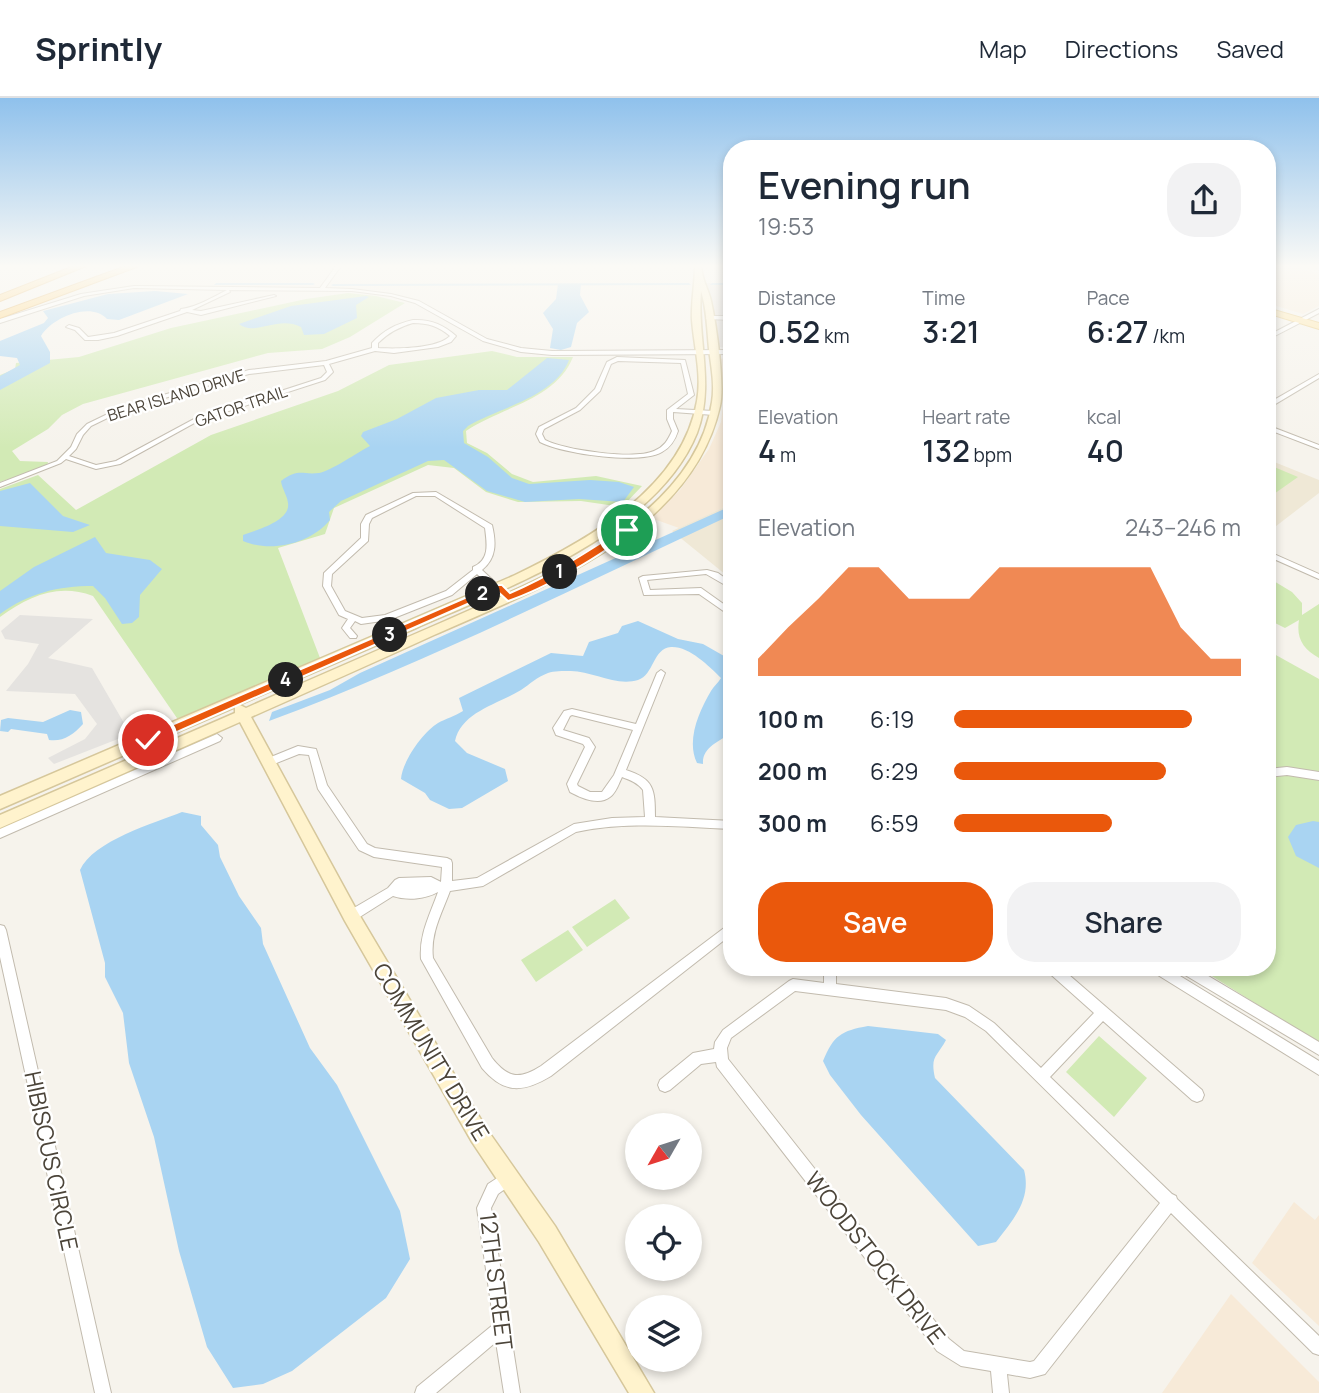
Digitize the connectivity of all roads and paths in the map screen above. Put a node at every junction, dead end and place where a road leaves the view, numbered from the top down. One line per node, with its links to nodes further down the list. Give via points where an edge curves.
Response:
1 (143, 326): 7 (street, via 103,339 87,339)
2 (401, 326): 8 (street, via 377,340)
3 (438, 326): 8 (street, via 453,336 449,341 394,351)
4 (460, 326): 12 (street, via 510,348)
5 (697, 326): 9 (street)
6 (710, 326): 10 (street)
7 (69, 327)
8 (375, 349): 13 (street, BEAR ISLAND DRIVE)
9 (699, 352): 10 (street); 12 (street); 17 (street, via 703,385)
10 (713, 353): 11 (street); 18 (street)
11 (723, 353)
12 (621, 356): 16 (street, via 683,361 691,395); 16 (street, via 610,363 598,390 578,409 543,426 541,439 552,446 647,456 667,446 676,431)
13 (326, 363): 21 (street, BEAR ISLAND DRIVE, via 241,374 117,411 84,430); 22 (street, GATOR TRAIL, via 330,372 323,379 196,420)
14 (1319, 376): 15 (street)
15 (1276, 402)
16 (670, 410): 17 (street)
17 (699, 411): 18 (street); 29 (street, via 682,450 645,496 595,536)
18 (714, 413): 32 (street, via 691,465 649,512 573,566)
19 (1276, 430): 20 (street)
20 (1319, 447)
21 (65, 457): 22 (street, via 92,466); 24 (street, BEAR ISLAND DRIVE)
22 (111, 465): 23 (street)
23 (113, 478)
24 (0, 485)
25 (1276, 557): 27 (street)
26 (476, 569): 29 (street); 34 (street, via 453,590 386,618); 34 (street, via 491,552 489,527 436,494 415,494 372,515 365,524 363,541 328,573 327,586 342,613)
27 (1319, 577)
28 (723, 581): 31 (street, via 707,572 643,578 647,593 694,589)
29 (498, 587): 32 (street); 37 (street)
30 (723, 590): 31 (street)
31 (710, 596): 33 (street)
32 (508, 597): 37 (street)
33 (723, 607)
34 (352, 619): 35 (street, via 346,625)
35 (353, 636)
36 (662, 673): 38 (street)
37 (239, 709): 40 (street, COMMUNITY DRIVE); 44 (street); 45 (street)
38 (638, 728): 41 (street); 41 (street, via 572,712 558,728 590,747 574,789 602,797 611,790)
39 (217, 738): 48 (street)
40 (269, 762): 49 (street, via 298,750 313,752 323,786 359,844 374,852 447,863); 50 (street, COMMUNITY DRIVE)
41 (619, 772): 46 (street, via 648,785)
42 (1276, 772): 43 (street)
43 (1319, 776)
44 (0, 803)
45 (0, 822)
46 (650, 822): 47 (street); 49 (street, via 574,828 478,883)
47 (723, 825)
48 (0, 834)
49 (441, 886): 50 (street, via 429,892 392,891); 52 (street, via 425,943 427,959 487,1063 513,1084 546,1071)
50 (351, 916): 65 (street, COMMUNITY DRIVE)
51 (0, 930): 70 (street, HIBISCUS CIRCLE)
52 (723, 935)
53 (830, 976): 57 (street)
54 (1061, 976): 58 (street)
55 (1170, 976): 61 (street)
56 (1197, 976): 59 (street)
57 (830, 989): 60 (street, via 786,987 727,1034); 62 (street, via 962,1008 990,1027)
58 (1103, 1012): 62 (street); 64 (street)
59 (1319, 1049)
60 (719, 1055): 63 (street, via 698,1058); 69 (street, WOODSTOCK DRIVE, via 943,1345 961,1358)
61 (1319, 1068)
62 (1042, 1076): 66 (street)
63 (664, 1084)
64 (1197, 1094)
65 (508, 1178): 67 (street, 12TH STREET, via 493,1189 484,1208); 73 (street, COMMUNITY DRIVE)
66 (1171, 1201): 68 (street); 69 (street, WOODSTOCK DRIVE, via 1046,1362 1030,1370)
67 (501, 1328): 71 (street); 72 (street, 12TH STREET)
68 (1319, 1347)
69 (998, 1365): 74 (street)
70 (103, 1393)
71 (423, 1393)
72 (512, 1393)
73 (642, 1393)
74 (1001, 1393)

